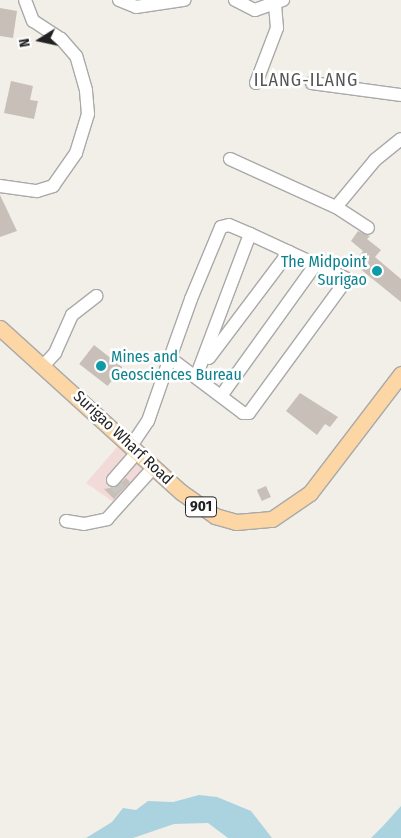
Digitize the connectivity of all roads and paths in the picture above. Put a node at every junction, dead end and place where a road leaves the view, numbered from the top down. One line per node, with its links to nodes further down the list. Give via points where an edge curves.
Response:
1 (25, 0): 11 (street, via 33,21 61,38 76,56 86,90 88,114 76,153 52,186 37,191)
2 (119, 0): 3 (street, via 145,7)
3 (184, 0)
4 (235, 0): 5 (street, via 249,10)
5 (279, 2): 6 (street, via 277,28)
6 (256, 83)
7 (312, 83): 8 (street)
8 (401, 95)
9 (401, 139): 12 (street, via 374,160)
10 (230, 159): 12 (street)
11 (0, 186)
12 (336, 207): 13 (street)
13 (368, 228)
14 (250, 234): 15 (street); 19 (street, via 229,225 218,229); 21 (street)
15 (289, 252): 16 (street); 21 (street)
16 (316, 264): 23 (street); 23 (street, via 345,278 347,285 250,412 243,413)
17 (96, 296): 20 (street, via 68,320 58,348)
18 (0, 328): 20 (main road, Surigao Wharf Road / 901)
19 (170, 358): 21 (street); 24 (street, via 148,421)
20 (43, 366): 24 (main road, Surigao Wharf Road / 901)
21 (199, 372): 23 (street)
22 (401, 374): 25 (main road, Surigao Wharf Road / 901, via 310,493 272,518 224,520 192,501)
23 (221, 396)
24 (134, 448): 25 (main road, Surigao Wharf Road / 901); 26 (street)
25 (154, 467): 27 (street, via 124,496 107,519 84,524)
26 (113, 480)
27 (66, 521)

